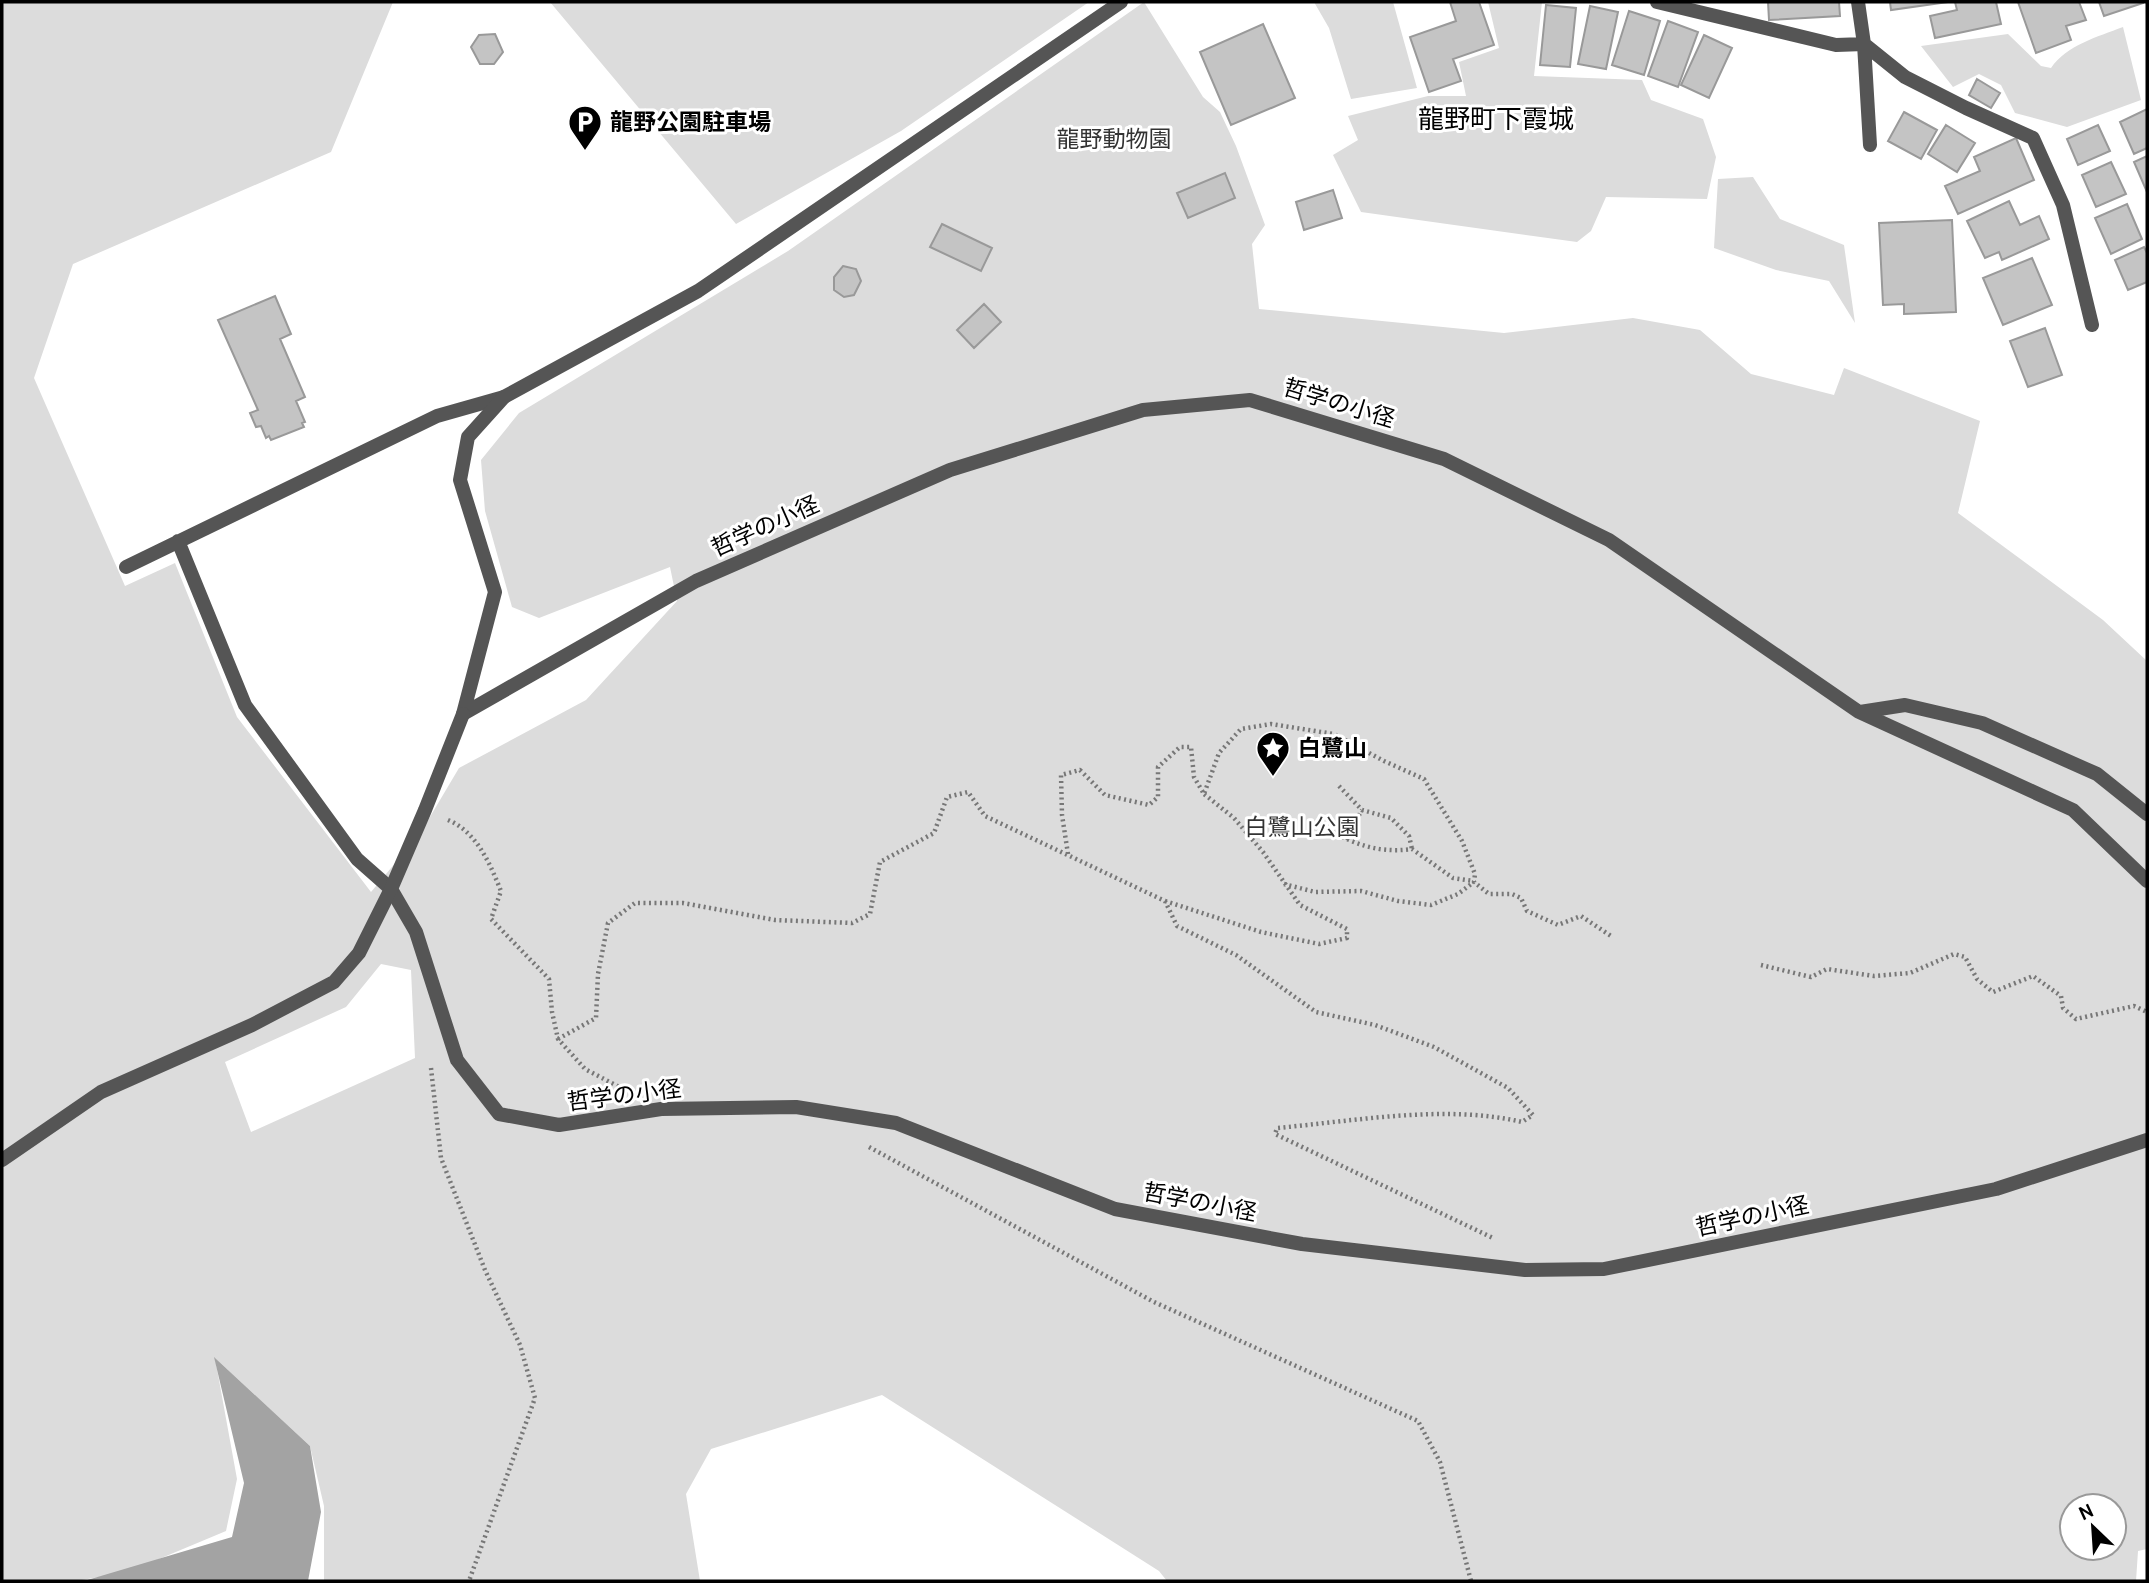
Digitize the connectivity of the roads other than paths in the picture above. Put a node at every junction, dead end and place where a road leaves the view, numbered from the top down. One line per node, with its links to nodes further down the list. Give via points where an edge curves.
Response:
1 (1121, 2): 7 (street, via 698,290)
2 (1657, 2): 4 (street, via 1836,45)
3 (1857, 2): 4 (street)
4 (1864, 44): 5 (street); 6 (street, via 1905,77 2033,138 2063,205)
5 (1870, 145)
6 (2092, 324)
7 (504, 397): 8 (street, via 437,416); 11 (street, via 468,437 460,480 495,592)
8 (178, 541): 9 (street); 14 (street, 哲学の小径, via 245,705 357,859)
9 (125, 567)
10 (1859, 712): 11 (street, 哲学の小径, via 1609,540 1444,459 1250,400 1143,410 950,470 696,581); 12 (street, via 1905,705 1982,723 2097,774); 13 (street, 哲学の小径, via 2073,810)
11 (463, 714): 14 (street)
12 (2147, 814)
13 (2147, 881)
14 (391, 889): 15 (street, 哲学の小径, via 416,932 457,1060 499,1114 559,1125 661,1109 796,1107 896,1123 1115,1209 1302,1244 1525,1270 1604,1269 1996,1189); 16 (street, via 359,953 334,982 252,1025 101,1092)
15 (2147, 1140)
16 (2, 1160)

